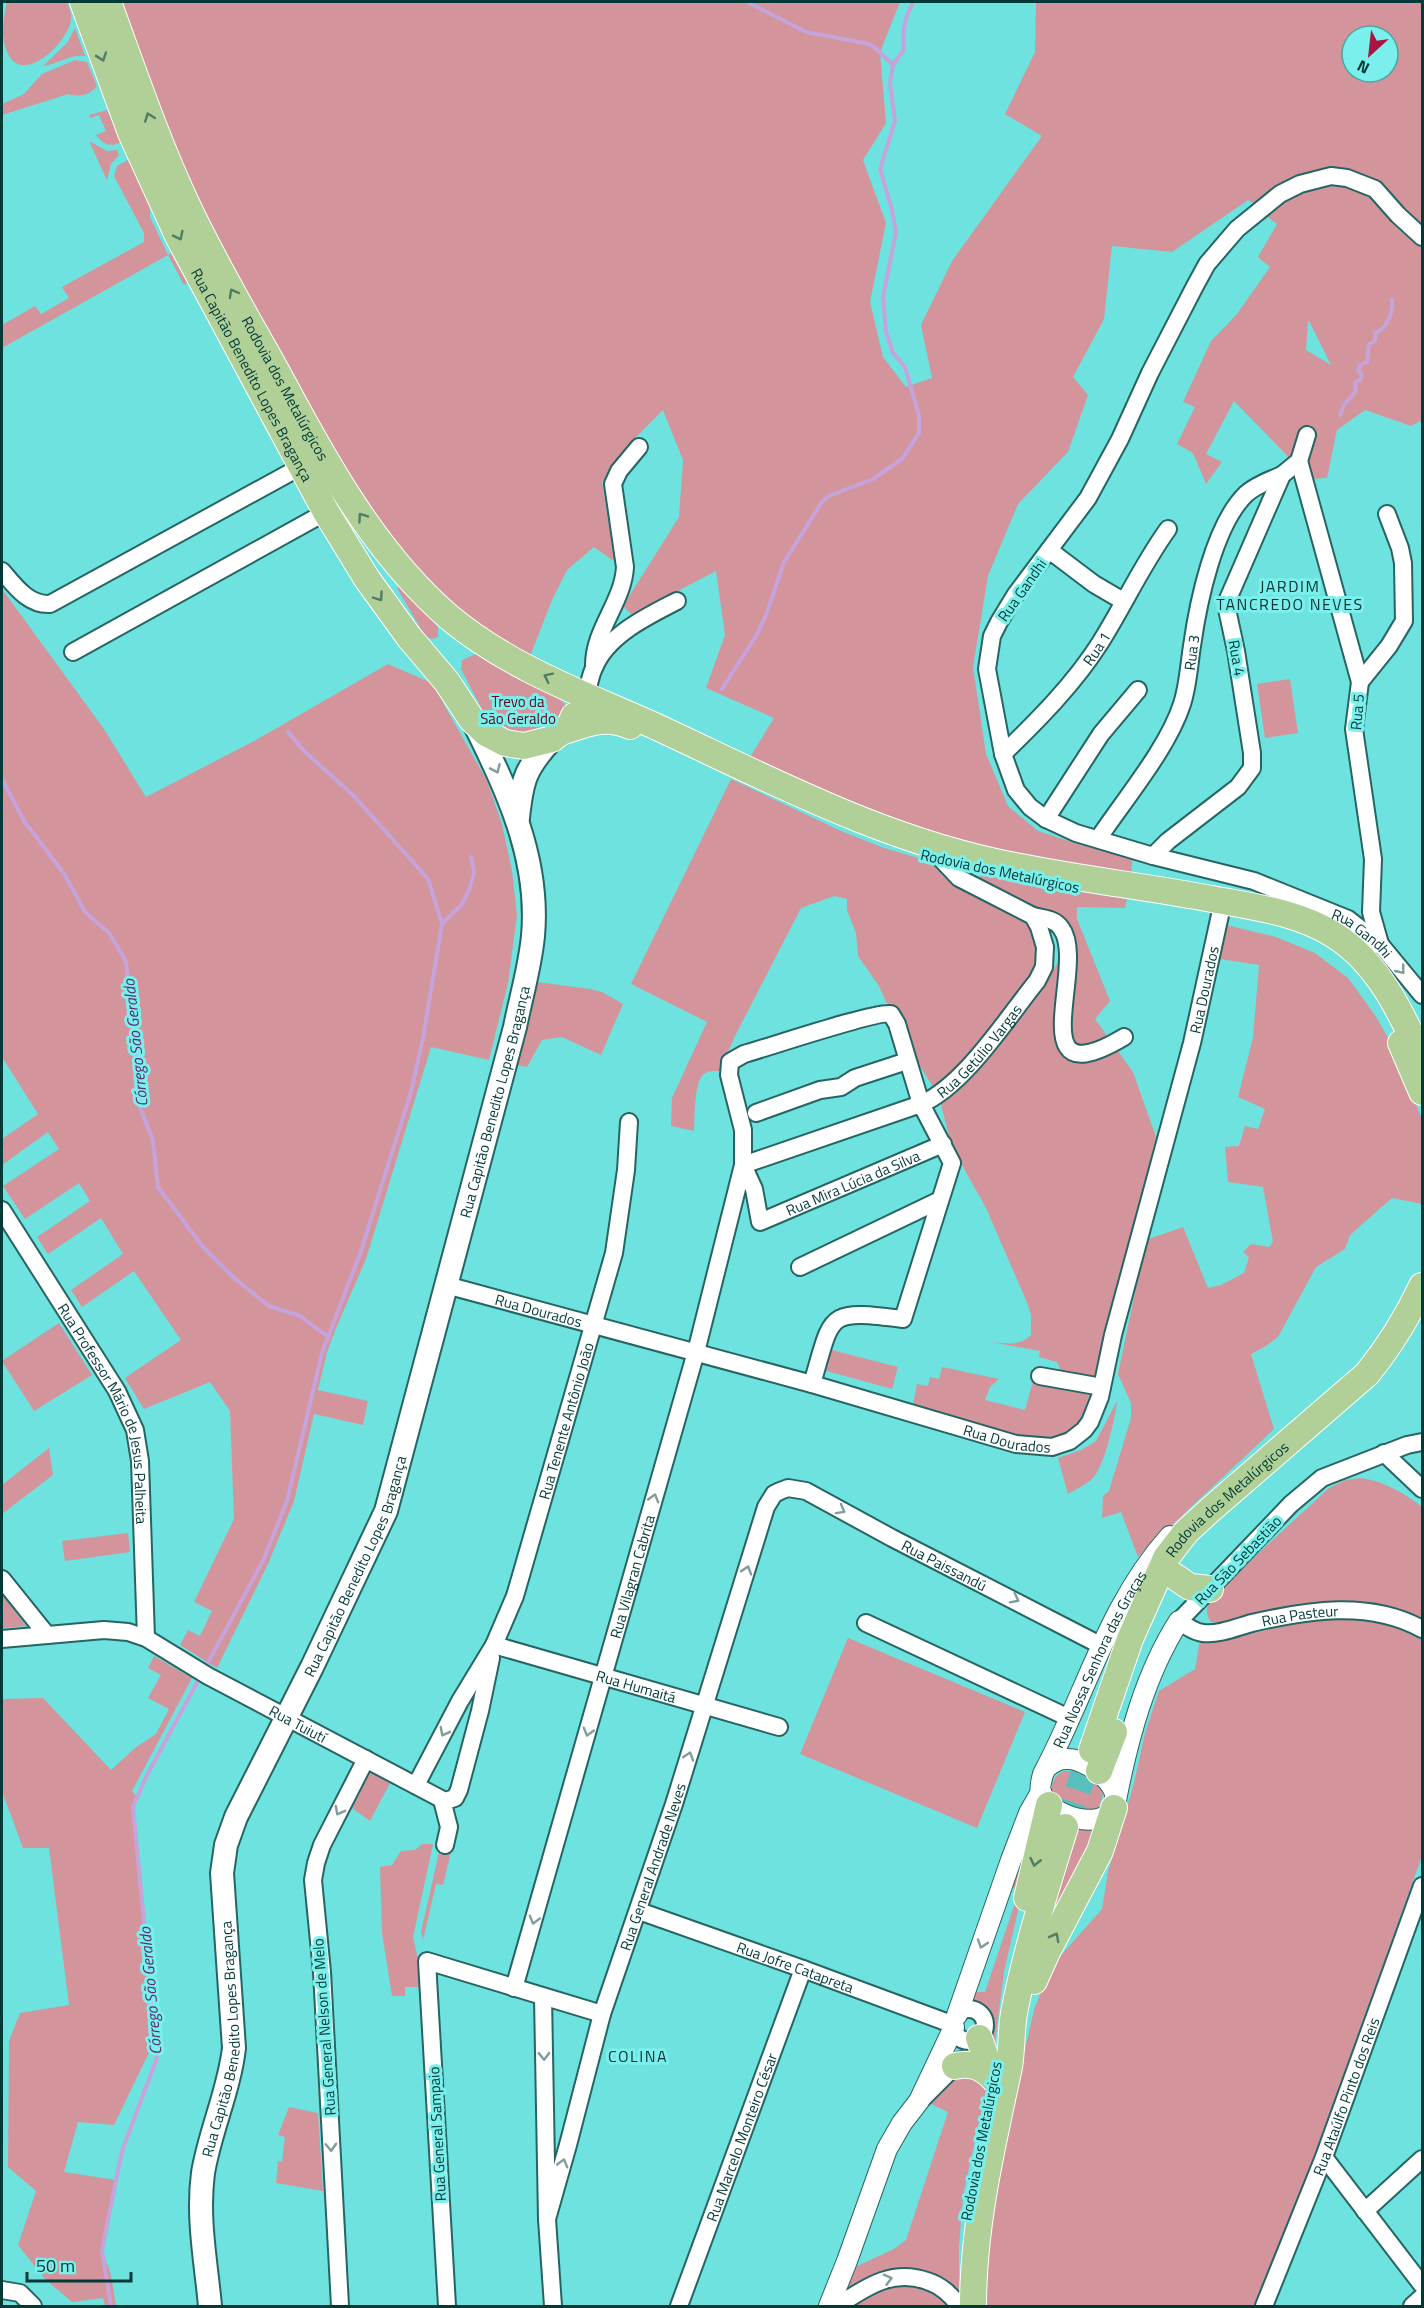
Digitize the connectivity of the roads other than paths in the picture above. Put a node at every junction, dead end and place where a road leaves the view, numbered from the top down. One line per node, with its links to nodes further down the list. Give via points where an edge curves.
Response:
1 (83, 2): 7 (main road, Rua Capitão Benedito Lopes Bragança, one-way to 7, via 131,133 179,238)
2 (108, 2): 20 (main road, Rodovia dos Metalúrgicos, one-way to 2, via 474,636 434,603 358,512 204,239 148,114)
3 (1422, 237): 12 (street, Rua Gandhi, via 1374,189 1347,178 1331,176 1300,184 1259,210 1208,264 1088,498)
4 (1307, 435): 6 (street)
5 (639, 447): 17 (street, via 613,484 624,578 599,633)
6 (1299, 461): 8 (street, Rua 4); 18 (street, Rua 5)
7 (302, 466): 9 (main road, Rua Capitão Benedito Lopes Bragança); 13 (street, via 50,604 32,601)
8 (1282, 475): 26 (street, Rua 3, via 1246,494 1231,515 1204,583 1182,704 1167,735); 27 (street, Rua 4, via 1227,609 1252,768 1238,787)
9 (326, 512): 16 (street); 21 (main road, Rua Capitão Benedito Lopes Bragança, one-way to 21, via 385,605)
10 (1387, 514): 18 (street, via 1400,548 1404,621)
11 (1168, 528): 15 (street, Rua 1)
12 (1049, 550): 15 (street); 23 (street, Rua Gandhi, via 1006,609 992,636 987,669)
13 (2, 571)
14 (677, 600): 17 (street, via 624,630)
15 (1123, 601): 23 (street, Rua 1, via 1085,665)
16 (73, 652)
17 (594, 667): 20 (street)
18 (1360, 682): 31 (street, Rua 5, via 1355,739 1373,859)
19 (1138, 690): 25 (street, via 1101,734)
20 (580, 692): 22 (main road, via 570,725); 31 (main road, Rodovia dos Metalúrgicos, via 825,806 901,835 1015,866 1287,915)
21 (472, 720): 22 (main road, Rua Capitão Benedito Lopes Bragança, via 491,736 514,745 524,746); 24 (main road, Rua Capitão Benedito Lopes Bragança, one-way to 24)
22 (558, 735): 24 (main road, Rua Capitão Benedito Lopes Bragança, via 535,758 526,774); 28 (main road, Rodovia dos Metalúrgicos, via 601,719 624,723 821,818 892,846)
23 (1003, 754): 25 (street, Rua Gandhi, via 1016,790)
24 (518, 819): 45 (main road, Rua Capitão Benedito Lopes Bragança, via 532,878 529,961)
25 (1047, 819): 26 (street, Rua Gandhi)
26 (1098, 839): 27 (street, Rua Gandhi)
27 (1153, 856): 31 (street, Rua Gandhi, via 1214,869 1287,893 1348,919)
28 (942, 860): 29 (main road, Rodovia dos Metalúrgicos); 30 (street, via 959,878)
29 (1220, 915): 36 (main road, Rodovia dos Metalúrgicos, via 1287,931 1339,956 1380,1004); 51 (street, Rua Dourados, via 1192,1043)
30 (1032, 916): 33 (street, via 1060,926 1067,940 1064,1043 1074,1052 1089,1054); 37 (street, Rua Getúlio Vargas, via 1045,947 1040,975 958,1079)
31 (1369, 949): 32 (street, Rua Gandhi, one-way to 32); 34 (main road, Rodovia dos Metalúrgicos)
32 (1422, 995)
33 (1124, 1037)
34 (1422, 1059)
35 (907, 1061): 37 (street); 38 (street, via 855,1078 842,1087 820,1090); 41 (street, via 897,1024 891,1014 884,1013 744,1054 730,1062 729,1076 743,1130)
36 (1422, 1092)
37 (921, 1104): 40 (street); 41 (street, Rua Getúlio Vargas)
38 (756, 1113)
39 (629, 1122): 47 (street, Rua Tenente Antônio João, via 614,1252)
40 (943, 1144): 41 (street, Rua Mira Lúcia da Silva, via 760,1222 754,1190); 42 (street, via 952,1163)
41 (743, 1165): 48 (street, Rua Vilagran Cabrita)
42 (940, 1200): 44 (street); 50 (street, via 903,1319 864,1314 836,1319 827,1330)
43 (2, 1210): 66 (street, Rua Professor Mário de Jesus Palheita, via 117,1391 135,1430 140,1461)
44 (800, 1267)
45 (446, 1285): 47 (street, Rua Dourados); 74 (main road, Rua Capitão Benedito Lopes Bragança, via 386,1511)
46 (1422, 1286): 57 (main road, Rodovia dos Metalúrgicos, via 1391,1343 1367,1374)
47 (595, 1324): 48 (street, Rua Dourados); 68 (street, Rua Tenente Antônio João, via 515,1596)
48 (696, 1352): 50 (street, Rua Dourados); 70 (street, Rua Vilagran Cabrita, one-way to 48)
49 (1040, 1376): 51 (street)
50 (812, 1384): 51 (street, Rua Dourados, via 1016,1444 1042,1447 1062,1444 1084,1430 1094,1414)
51 (1102, 1387)
52 (1422, 1442): 53 (street, Rua São Sebastião)
53 (1384, 1454): 56 (street); 61 (street, Rua São Sebastião, via 1322,1478 1291,1504)
54 (770, 1483): 58 (street, Rua General Andrade Neves, via 765,1491)
55 (788, 1488): 58 (street, Rua General Andrade Neves, via 774,1494); 69 (street, Rua Paissandú, one-way to 69, via 806,1491)
56 (1422, 1490)
57 (1210, 1510): 59 (main road, via 1202,1531); 69 (street, Rua Nossa Senhora das Graças, via 1175,1531 1151,1557); 79 (main road, Rodovia dos Metalúrgicos, via 1166,1558 1130,1639)
58 (764, 1515): 72 (street, Rua General Andrade Neves, one-way to 58)
59 (1174, 1576): 61 (main road, via 1190,1587); 79 (main road)
60 (2, 1579): 65 (street)
61 (1210, 1589): 62 (street, Rua São Sebastião)
62 (1179, 1621): 64 (street, Rua Pasteur, via 1193,1630 1212,1634 1312,1612 1360,1609); 77 (street, Rua São Sebastião, via 1159,1658)
63 (866, 1623): 75 (street)
64 (1422, 1629)
65 (47, 1635): 66 (street, Rua Tuiutí, via 104,1630); 67 (street, Rua Tuiutí)
66 (146, 1638): 74 (street, Rua Tuiutí)
67 (2, 1639)
68 (494, 1645): 70 (street, Rua Humaitá); 71 (street, Rua Tenente Antônio João); 73 (street, Rua Tenente Antônio João)
69 (1100, 1645): 75 (street, Rua Nossa Senhora das Graças)
70 (604, 1676): 72 (street, Rua Humaitá); 90 (street, Rua Vilagran Cabrita, one-way to 90)
71 (460, 1701): 73 (street, via 470,1700); 81 (street, Rua Tenente Antônio João, one-way to 81)
72 (706, 1706): 76 (street, Rua Humaitá); 88 (street, Rua General Andrade Neves, one-way to 72)
73 (480, 1711): 83 (street, Rua Tenente Antônio João, via 459,1790)
74 (287, 1717): 78 (street, Rua Tuiutí); 106 (main road, Rua Capitão Benedito Lopes Bragança, via 236,1817 222,1864 234,2048 200,2198)
75 (1069, 1718): 80 (street, Rua Nossa Senhora das Graças)
76 (779, 1727)
77 (1126, 1750): 79 (street, Rua São Sebastião); 84 (street, Rua São Sebastião)
78 (366, 1759): 81 (street, Rua Tuiutí); 107 (street, Rua General Nelson de Melo, one-way to 107, via 322,1845 314,1881)
79 (1098, 1766): 80 (street, via 1070,1758); 84 (street)
80 (1047, 1767): 82 (street, via 1041,1781)
81 (416, 1785): 83 (street, Rua Tuiutí)
82 (1045, 1798): 84 (street, via 1064,1815 1089,1820 1107,1816); 93 (street, one-way to 93, via 1029,1813); 94 (main road, one-way to 94)
83 (447, 1800): 86 (street, via 449,1827)
84 (1115, 1804): 94 (main road, one-way to 84, via 1040,1966 1100,1851)
85 (1065, 1827): 94 (main road, Rodovia dos Metalúrgicos, via 1041,1904 1014,2015)
86 (445, 1845)
87 (1422, 1886): 98 (street, Rua Ataúlfo Pinto dos Reis)
88 (639, 1911): 89 (street, Rua Jofre Catapreta); 92 (street, Rua General Andrade Neves)
89 (803, 1969): 93 (street, Rua Jofre Catapreta); 110 (street, Rua Marcelo Monteiro César)
90 (514, 1988): 91 (street); 108 (street, Rua General Sampaio, via 427,1961)
91 (543, 1997): 92 (street); 101 (street, Rua General Andrade Neves, one-way to 101)
92 (602, 2014): 101 (street, Rua General Andrade Neves, one-way to 92)
93 (955, 2022): 94 (street, via 961,2038); 94 (street, via 966,2010 976,2012 981,2015); 97 (street)
94 (992, 2044): 95 (street); 96 (main road); 114 (main road, Rodovia dos Metalúrgicos)
95 (955, 2066): 96 (main road, via 981,2067); 97 (street)
96 (993, 2078): 113 (main road, Rodovia dos Metalúrgicos, via 965,2230)
97 (919, 2101): 111 (street, via 887,2149)
98 (1324, 2157): 100 (street); 115 (street, Rua Ataúlfo Pinto dos Reis)
99 (1422, 2159): 100 (street)
100 (1365, 2211): 102 (street)
101 (547, 2219): 109 (street, Rua General Andrade Neves)
102 (1422, 2285)
103 (2, 2290): 105 (street, via 20,2293)
104 (1422, 2297): 116 (street)
105 (33, 2307)
106 (210, 2307)
107 (340, 2307)
108 (447, 2307)
109 (554, 2307)
110 (679, 2307)
111 (829, 2307)
112 (837, 2307): 113 (street, one-way to 113, via 876,2282 907,2276 938,2286)
113 (961, 2307)
114 (973, 2307)
115 (1264, 2307)
116 (1412, 2307)

